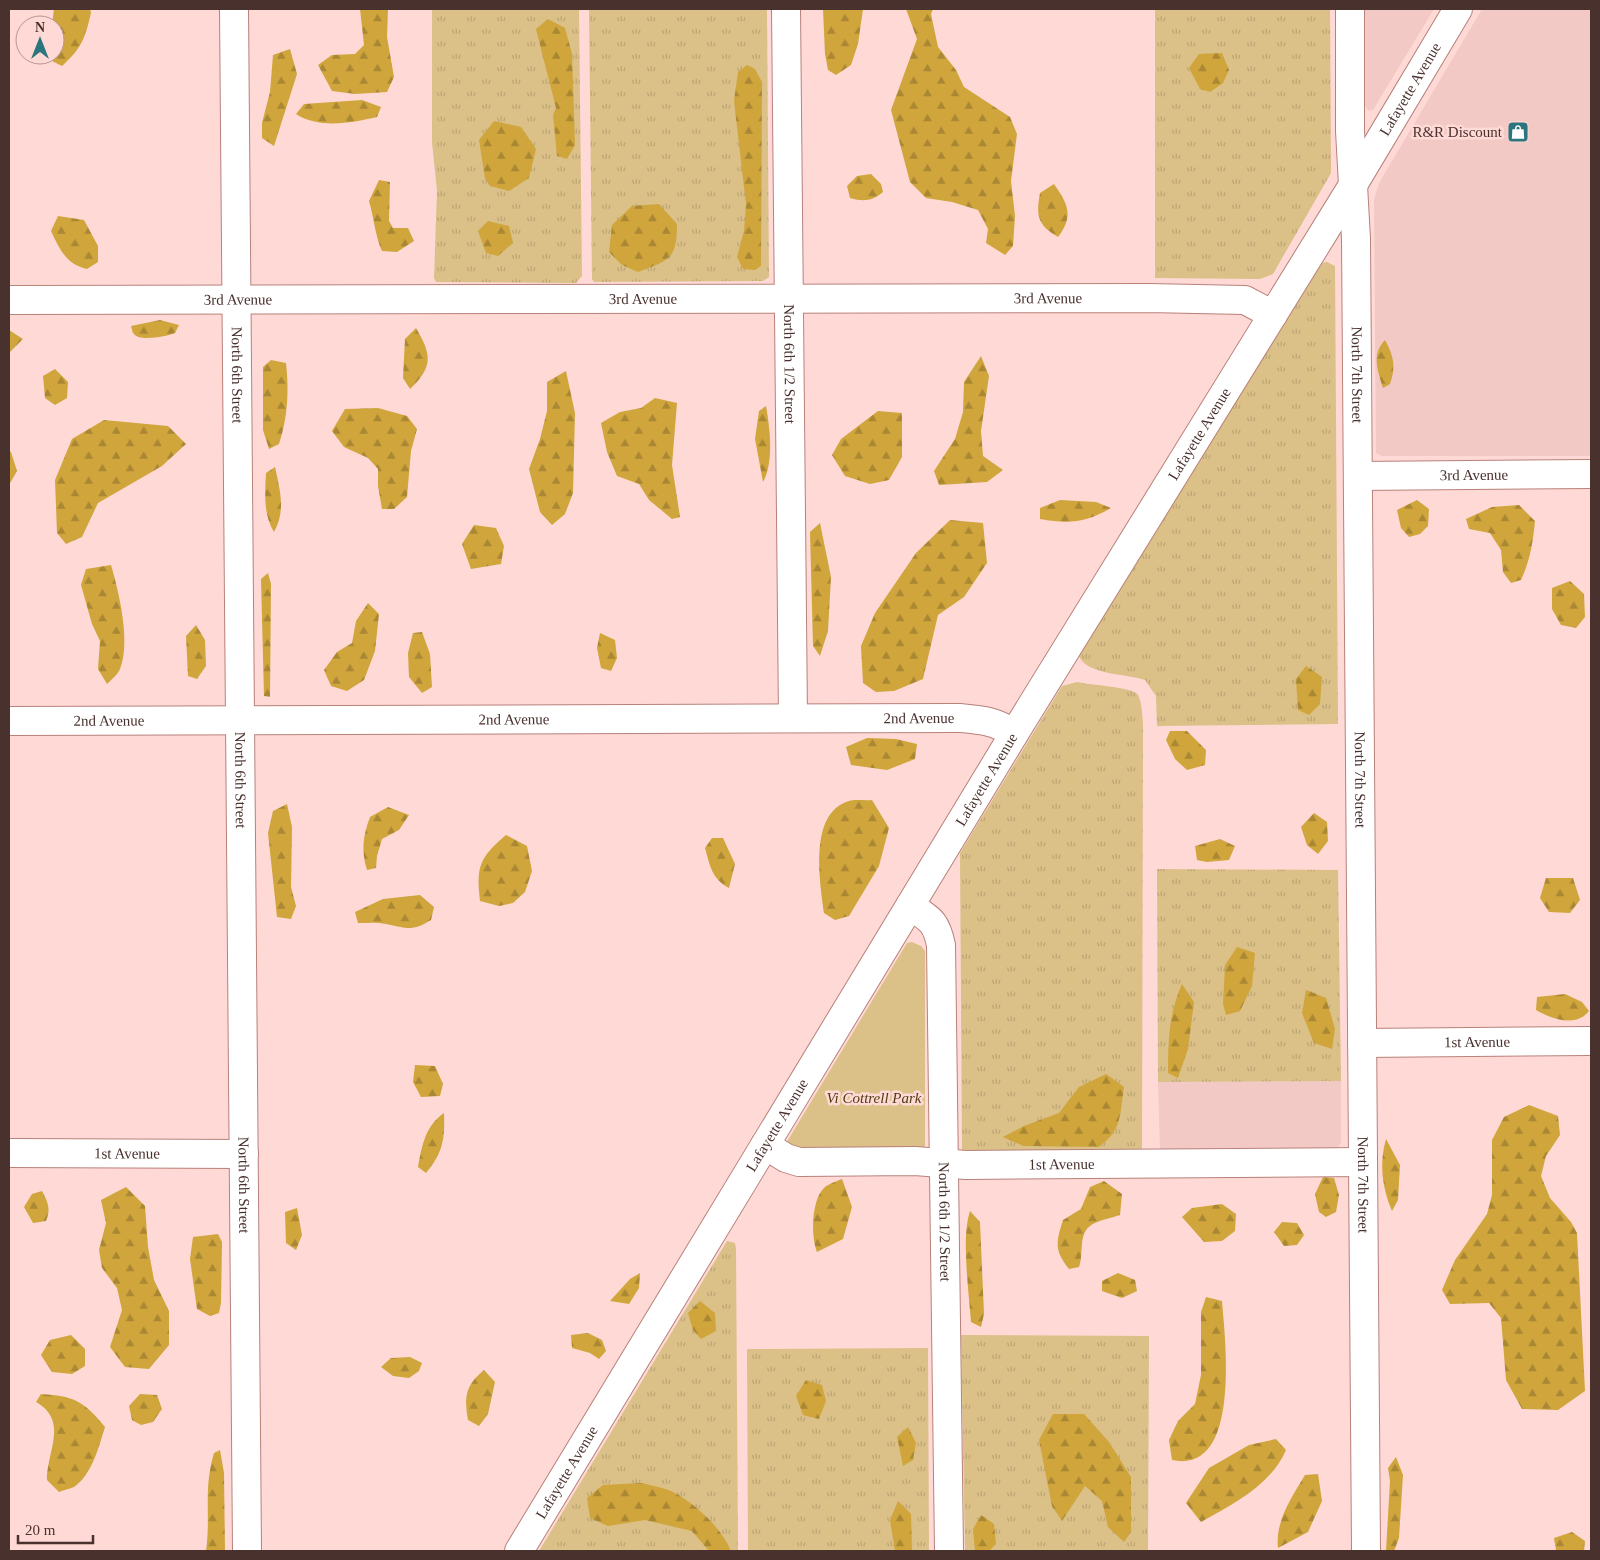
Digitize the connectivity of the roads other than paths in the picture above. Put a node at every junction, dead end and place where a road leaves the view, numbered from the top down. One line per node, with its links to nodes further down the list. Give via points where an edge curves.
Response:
1 (234, 9): 8 (street, North 6th Street)
2 (786, 9): 6 (street, North 6th 1/2 Street)
3 (1350, 9): 5 (street, North 7th Street)
4 (1458, 9): 5 (street, Lafayette Avenue)
5 (1353, 185): 9 (street, Lafayette Avenue); 11 (street, North 7th Street)
6 (788, 299): 8 (street, 3rd Avenue); 9 (street, 3rd Avenue, via 1246,300); 12 (street, North 6th 1/2 Street)
7 (9, 300): 8 (street, 3rd Avenue)
8 (236, 300): 13 (street, North 6th Street)
9 (1273, 315): 15 (street, Lafayette Avenue)
10 (1591, 474): 11 (street, 3rd Avenue)
11 (1358, 476): 18 (street, North 7th Street)
12 (793, 718): 13 (street, 2nd Avenue); 15 (street, 2nd Avenue, via 990,720)
13 (241, 720): 14 (street, 2nd Avenue); 21 (street, North 6th Street)
14 (9, 721)
15 (1014, 734): 16 (street, Lafayette Avenue)
16 (910, 906): 19 (street, Lafayette Avenue); 23 (street, North 6th 1/2 Street, via 932,920 941,945)
17 (1591, 1041): 18 (street, 1st Avenue)
18 (1362, 1043): 22 (street, North 7th Street)
19 (765, 1145): 23 (street, 1st Avenue, via 799,1162 915,1161); 25 (street, Lafayette Avenue)
20 (9, 1153): 21 (street, 1st Avenue)
21 (244, 1154): 24 (street, North 6th Street)
22 (1363, 1162): 23 (street, 1st Avenue); 27 (street, North 7th Street)
23 (946, 1164): 26 (street, North 6th 1/2 Street)
24 (247, 1551)
25 (519, 1551)
26 (949, 1551)
27 (1366, 1551)

